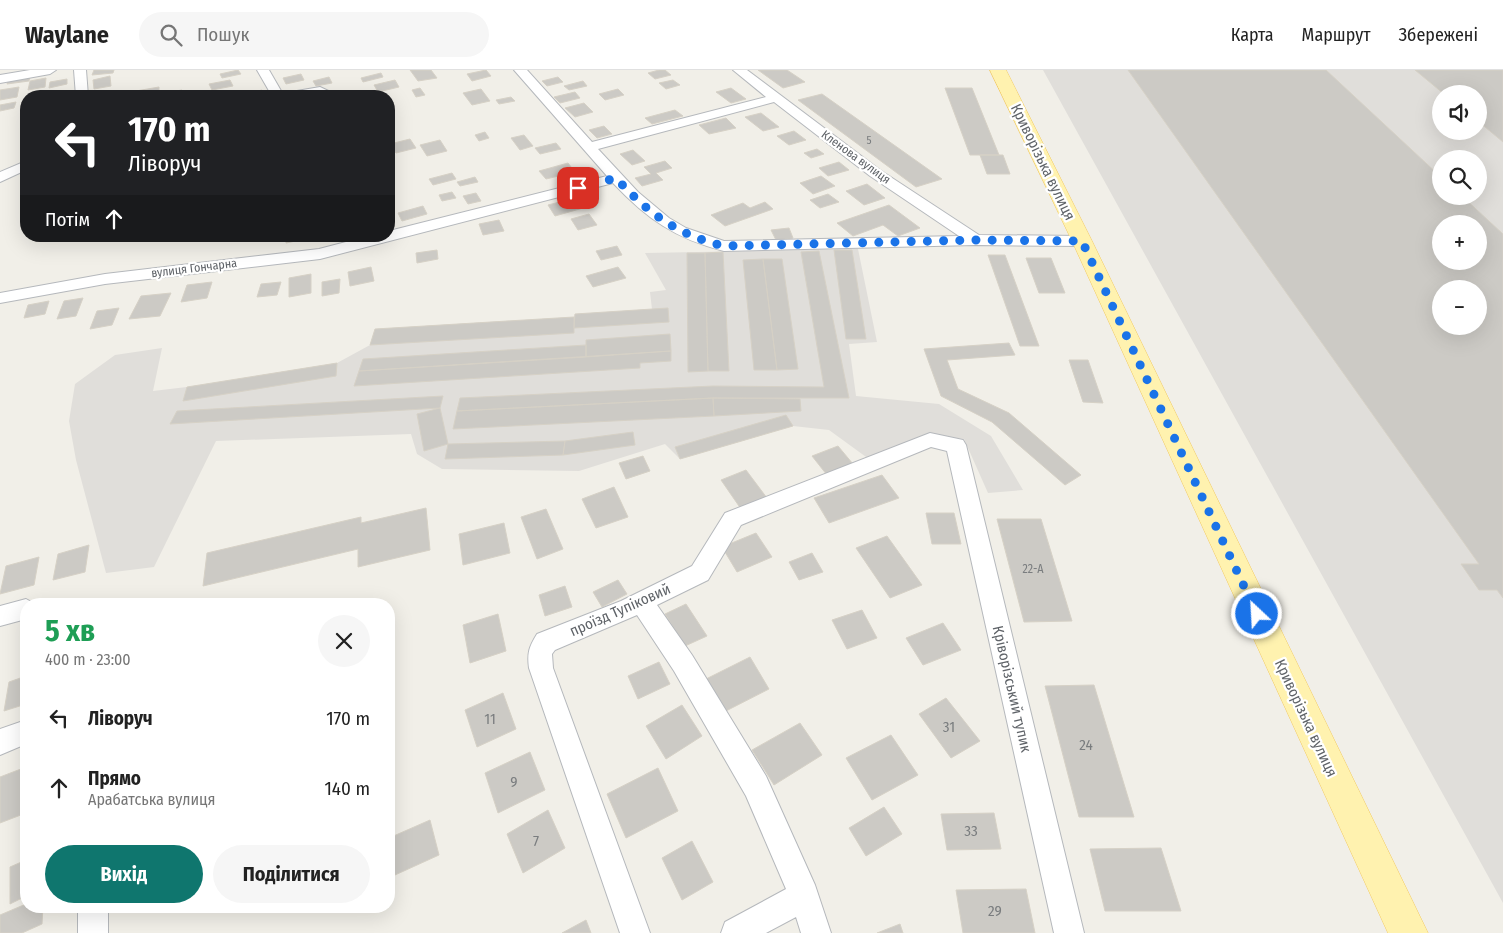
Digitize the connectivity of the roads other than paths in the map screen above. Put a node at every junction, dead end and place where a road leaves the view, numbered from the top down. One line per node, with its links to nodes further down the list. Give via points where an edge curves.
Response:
1 (50, 70): 7 (street)
2 (80, 70): 8 (street)
3 (263, 70): 9 (street)
4 (520, 70): 11 (street)
5 (739, 70): 10 (street, Кленова вулиця)
6 (998, 70): 17 (main road, Криворізька вулиця)
7 (0, 79)
8 (82, 90)
9 (275, 90)
10 (776, 98): 11 (street); 16 (street, Кленова вулиця, via 875,173)
11 (589, 147): 14 (street)
12 (20, 168): 13 (street)
13 (0, 178)
14 (616, 178): 15 (street, вулиця Гончарна); 16 (street, via 645,209 673,228 700,241 724,246)
15 (395, 234)
16 (976, 240): 17 (street)
17 (1082, 241): 33 (main road, Криворізька вулиця)
18 (365, 242): 19 (street, вулиця Гончарна, via 320,254 105,279)
19 (0, 298)
20 (956, 445): 21 (street, проїзд Тупіковий, via 930,440 733,520 700,573); 32 (street, Кріворізський тупик)
21 (641, 602): 26 (street, via 683,663 756,786); 29 (street, проїзд Тупіковий, via 546,642 539,652 541,668)
22 (20, 611): 23 (street)
23 (0, 616)
24 (20, 734): 25 (street)
25 (0, 742)
26 (804, 896): 30 (street); 31 (street)
27 (93, 913): 28 (street)
28 (93, 933)
29 (634, 933)
30 (736, 933)
31 (816, 933)
32 (1069, 933)
33 (1408, 933)

